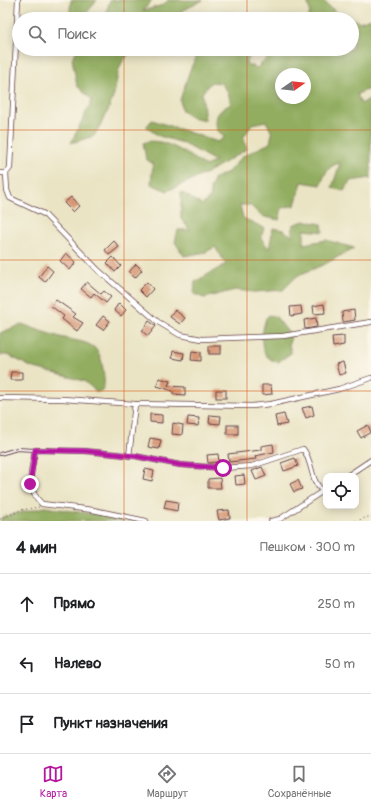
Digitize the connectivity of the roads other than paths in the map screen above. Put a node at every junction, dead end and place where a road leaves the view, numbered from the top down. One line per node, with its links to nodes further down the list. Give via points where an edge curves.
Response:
1 (18, 0): 2 (street)
2 (17, 12)
3 (15, 56): 5 (street, via 10,168)
4 (0, 173): 5 (street)
5 (6, 173): 6 (street, via 10,198 44,214 98,270 158,322 180,335 202,339 283,336)
6 (371, 322)
7 (371, 378): 9 (street, via 344,388 271,404)
8 (0, 398): 9 (street)
9 (135, 404): 12 (street)
10 (35, 450): 11 (lane, via 17,450); 12 (street, via 85,451); 17 (street, via 30,484 42,504 93,510)
11 (0, 454)
12 (129, 456): 15 (street, via 188,466 229,468 252,466 303,449 308,456 315,482)
13 (371, 460): 14 (street)
14 (351, 473)
15 (323, 489)
16 (323, 491): 18 (street, via 280,519)
17 (146, 521)
18 (271, 521)

